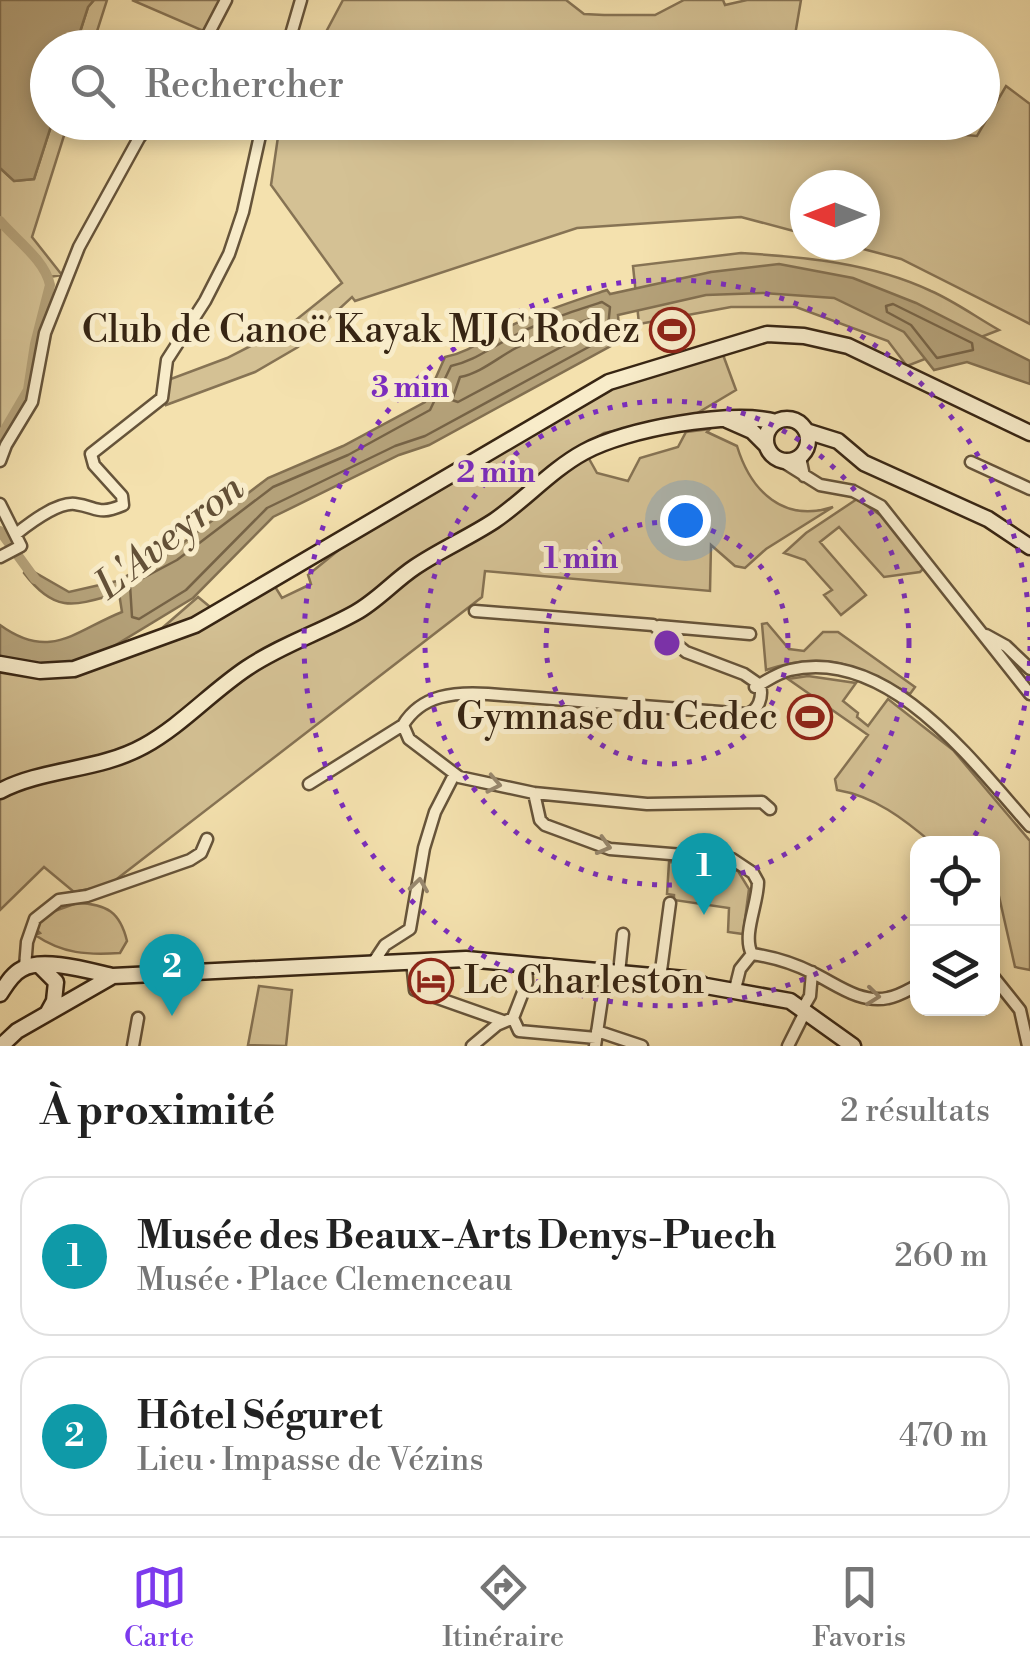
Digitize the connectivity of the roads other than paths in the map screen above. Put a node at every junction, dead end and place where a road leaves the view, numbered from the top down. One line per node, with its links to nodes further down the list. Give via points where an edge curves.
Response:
1 (226, 0): 3 (street)
2 (301, 0): 4 (street)
3 (210, 30)
4 (293, 30)
5 (141, 140): 15 (street, via 79,247 45,333 32,402)
6 (259, 140): 20 (street, via 229,254 167,360 162,398 91,454 122,505 104,513 66,506)
7 (726, 420): 8 (street); 12 (street); 34 (street, via 618,438 585,452 355,614 245,670 143,747)
8 (776, 422): 9 (street, via 796,421); 12 (street)
9 (806, 431): 11 (street); 13 (street)
10 (1030, 433): 27 (street, via 848,346 767,334 609,382 194,625 74,669)
11 (822, 437): 13 (street); 21 (street, via 988,519)
12 (766, 445): 14 (street)
13 (802, 454): 14 (street); 17 (street)
14 (780, 460): 17 (street)
15 (0, 461)
16 (971, 462): 18 (street)
17 (804, 476): 25 (street, via 882,506)
18 (1030, 490)
19 (0, 504): 20 (street)
20 (16, 534): 22 (street, via 21,546)
21 (1030, 547)
22 (8, 554)
23 (475, 610): 24 (street)
24 (653, 626): 26 (street); 29 (street, via 686,652)
25 (980, 632): 28 (street); 30 (street)
26 (750, 634)
27 (0, 664)
28 (1030, 669)
29 (756, 684): 31 (street, via 741,713 464,692 424,703); 37 (street, via 811,668 848,672 883,686 959,746)
30 (1030, 694)
31 (403, 725): 32 (street, via 408,739); 33 (street)
32 (454, 775): 35 (street, one-way to 35); 43 (street, one-way to 32, via 385,945 410,929 424,848)
33 (309, 784)
34 (0, 790)
35 (534, 793): 36 (street, via 647,804 762,802); 41 (street, one-way to 41, via 545,825 597,845 742,863 758,882)
36 (770, 809)
37 (1030, 826)
38 (207, 839): 45 (street, via 190,860 59,900 35,919 27,942)
39 (670, 903): 49 (street)
40 (623, 934): 47 (street)
41 (752, 954): 46 (street); 51 (street)
42 (412, 962): 43 (street); 44 (street); 57 (street, via 415,990)
43 (372, 964): 48 (street)
44 (526, 965): 47 (street); 57 (street, via 527,982)
45 (32, 966): 48 (street); 53 (street); 55 (street, via 56,982)
46 (812, 972): 52 (street, one-way to 52, via 846,992 880,999); 54 (street)
47 (612, 973): 49 (street); 58 (street)
48 (113, 976): 55 (street)
49 (665, 978): 51 (street)
50 (1000, 984): 66 (street, via 1020,1010)
51 (735, 989): 54 (street)
52 (910, 989)
53 (0, 994)
54 (804, 1009): 64 (street); 65 (street)
55 (48, 1012): 59 (street)
56 (138, 1018): 61 (street)
57 (504, 1020): 58 (street, via 519,1031); 62 (street)
58 (596, 1039): 63 (street)
59 (18, 1040): 60 (street)
60 (1, 1046)
61 (133, 1046)
62 (472, 1046)
63 (642, 1046)
64 (789, 1046)
65 (853, 1046)
66 (1028, 1046)

